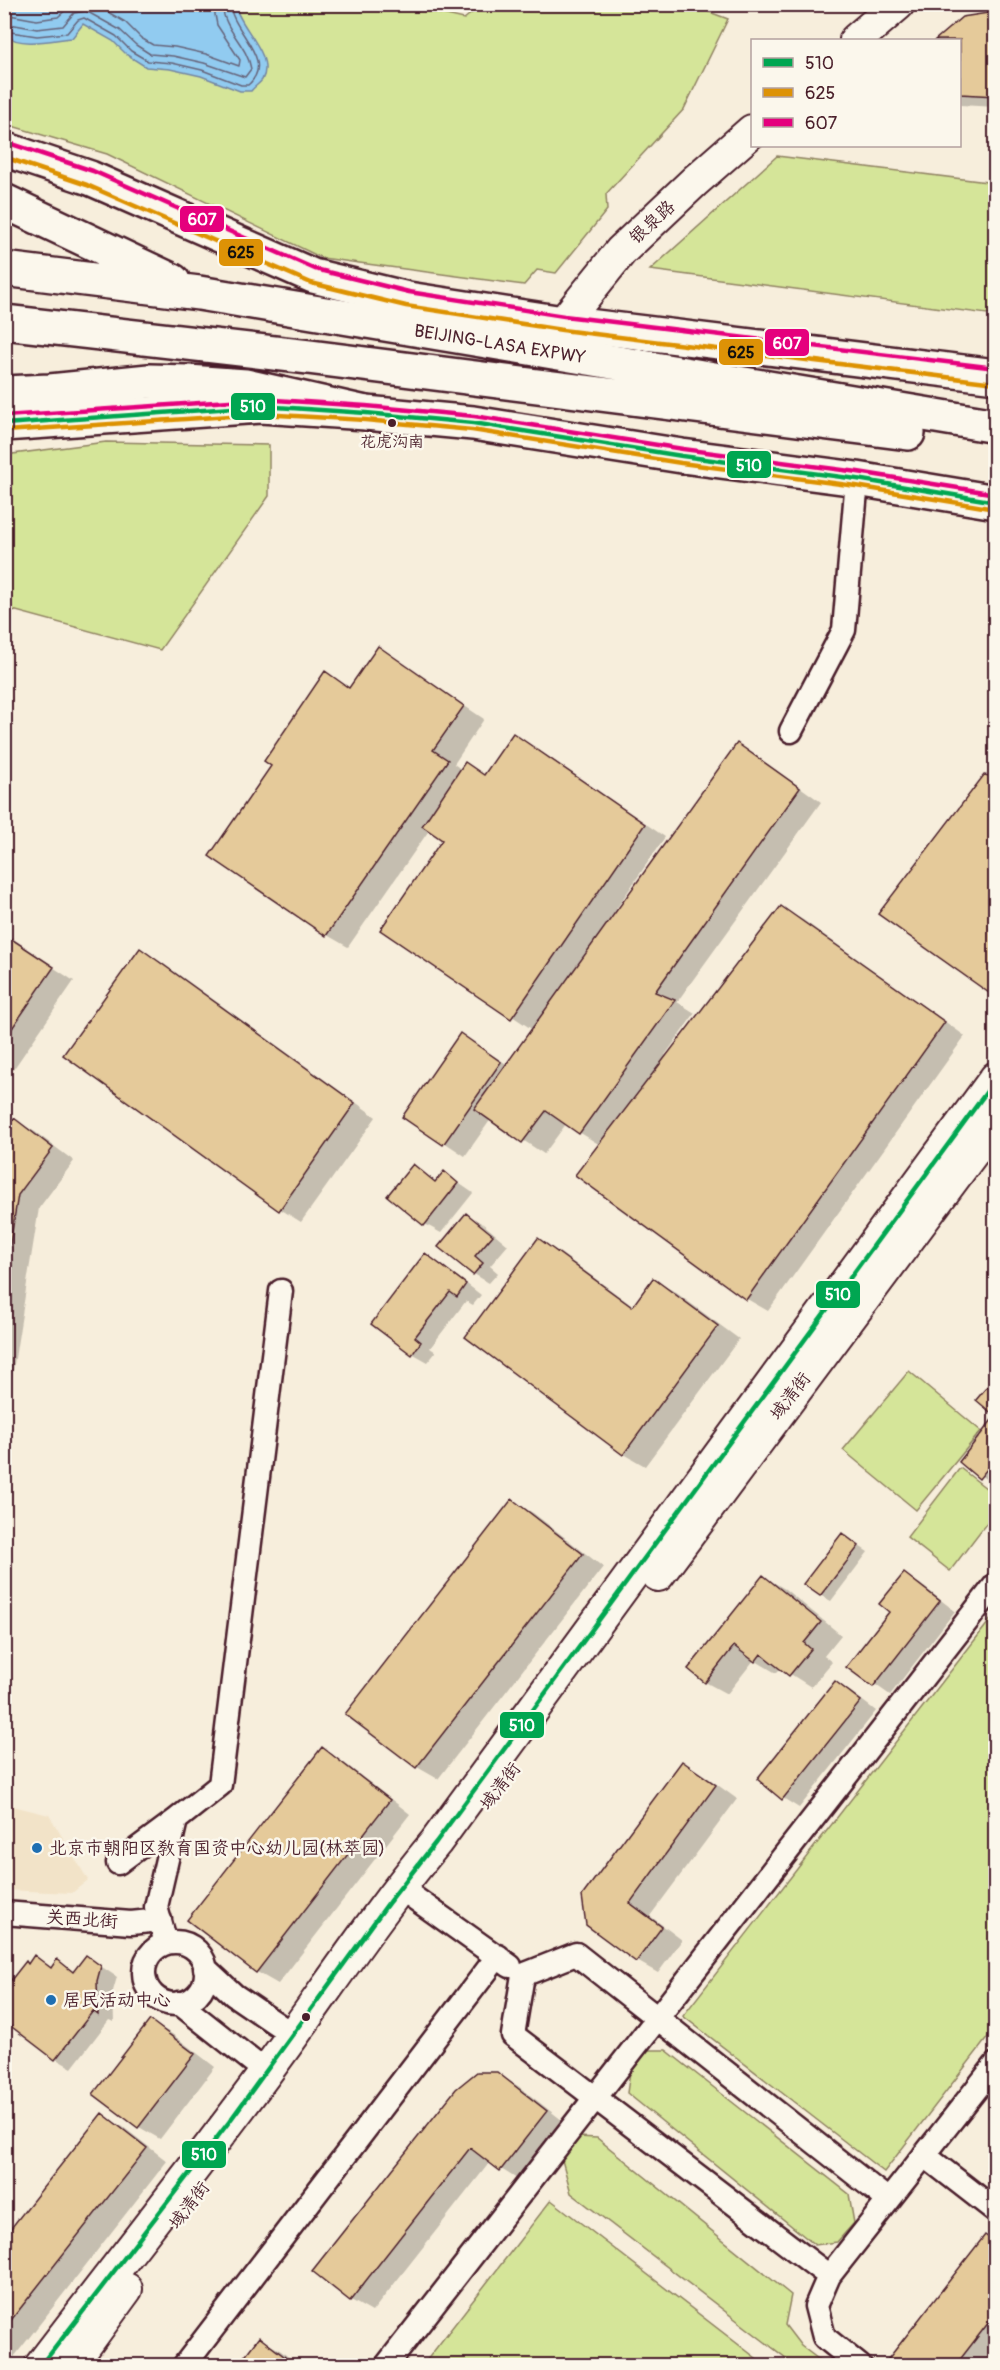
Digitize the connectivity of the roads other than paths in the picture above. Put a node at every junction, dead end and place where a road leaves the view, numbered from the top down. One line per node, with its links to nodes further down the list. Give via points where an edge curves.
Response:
1 (898, 4): 2 (street)
2 (857, 39)
3 (751, 133): 9 (street, 银泉路, via 621,251)
4 (4, 149): 9 (main road, via 90,178 313,276 408,299)
5 (4, 201): 7 (main road)
6 (4, 269): 7 (main road, BEIJING-LASA EXPWY)
7 (199, 293): 14 (main road, BEIJING-LASA EXPWY)
8 (4, 322): 15 (main road, BEIJING-LASA EXPWY)
9 (563, 323): 10 (main road)
10 (996, 376)
11 (4, 393): 12 (main road, via 149,381 188,382 246,386)
12 (366, 413): 13 (main road, via 261,406); 16 (main road, via 473,423 682,456)
13 (4, 424)
14 (996, 426)
15 (996, 444)
16 (857, 478): 17 (main road); 18 (street, via 844,630)
17 (996, 502)
18 (791, 731)
19 (996, 1078): 25 (street, 域清街, via 436,1842)
20 (996, 1121): 25 (street, 域清街)
21 (281, 1291): 23 (street, via 220,1785)
22 (996, 1584): 33 (street)
23 (176, 1820): 24 (street); 27 (street, via 156,1907)
24 (118, 1863)
25 (408, 1893): 29 (street); 34 (street, 域清街); 43 (street, 域清街)
26 (4, 1913): 27 (street, 关西北街, via 131,1923)
27 (160, 1920): 28 (street)
28 (166, 1943): 30 (street, via 176,1941 194,1949); 32 (street, via 150,1954 146,1983 159,1999)
29 (498, 1956): 31 (street); 44 (street)
30 (205, 1968): 32 (street, via 198,1994); 34 (street, via 234,1995)
31 (523, 1975): 33 (street, via 576,1954); 37 (street, via 513,2035)
32 (179, 2003): 36 (street)
33 (657, 2018): 37 (street); 39 (street)
34 (293, 2035): 36 (street, 域清街)
35 (996, 2064): 38 (street)
36 (266, 2072): 42 (street, 域清街)
37 (595, 2097): 41 (street); 45 (street)
38 (924, 2155): 39 (street); 40 (street)
39 (888, 2200): 41 (street)
40 (996, 2211)
41 (829, 2276): 46 (street, via 816,2306 824,2337)
42 (41, 2366)
43 (70, 2366)
44 (184, 2366)
45 (386, 2366)
46 (860, 2366)

